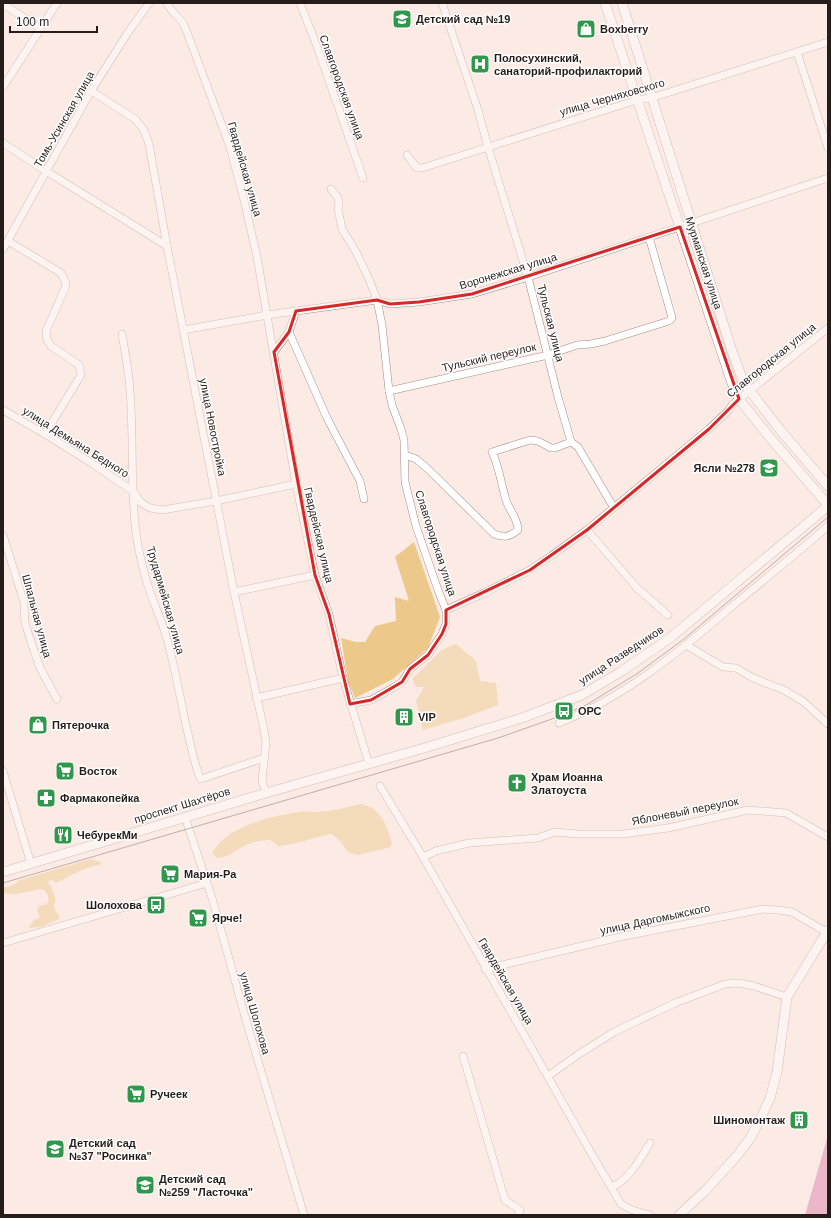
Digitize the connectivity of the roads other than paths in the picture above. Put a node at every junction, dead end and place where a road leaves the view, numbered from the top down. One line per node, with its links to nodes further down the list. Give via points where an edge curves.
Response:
1 (57, 3): 9 (street)
2 (149, 3): 13 (street, Томь-Усинская улица)
3 (167, 3): 33 (street, Гвардейская улица, via 170,10 183,22 230,147 257,257)
4 (300, 3): 21 (street, Славгородская улица)
5 (442, 3): 17 (street, Тульская улица)
6 (605, 3): 15 (main road, Мурманская улица)
7 (622, 3): 14 (main road, Мурманская улица)
8 (3, 4): 9 (street)
9 (40, 28): 12 (street)
10 (828, 42): 11 (street, улица Черняховского)
11 (797, 52): 14 (street, улица Черняховского); 18 (street)
12 (3, 87)
13 (91, 91): 20 (street, Томь-Усинская улица); 28 (street, улица Новостройка, via 135,119 144,130 149,144)
14 (651, 98): 15 (street, улица Черняховского); 24 (main road, Мурманская улица)
15 (637, 100): 17 (street, улица Черняховского); 25 (main road, Мурманская улица)
16 (3, 143): 20 (street)
17 (488, 147): 19 (street, улица Черняховского, via 422,168 417,168); 30 (street, Тульская улица)
18 (828, 148)
19 (407, 155)
20 (46, 171): 27 (street, Томь-Усинская улица); 28 (street)
21 (363, 178)
22 (828, 178): 24 (street, Воронежская улица)
23 (331, 189): 31 (street, Славгородская улица, via 338,198 342,229 356,252)
24 (692, 223): 25 (street, Воронежская улица); 41 (main road, Мурманская улица, via 731,348 742,378)
25 (680, 227): 26 (street, Воронежская улица); 42 (main road, Мурманская улица, via 720,352)
26 (649, 237): 30 (street, Воронежская улица); 39 (street, Тульский переулок, via 672,318 605,341 577,345)
27 (8, 241): 29 (street, Томь-Усинская улица); 44 (street, via 61,273 66,283 46,331 47,340 51,346 79,365 81,375)
28 (167, 246): 35 (street, улица Новостройка)
29 (3, 248)
30 (528, 277): 31 (street, Воронежская улица, via 449,299 390,304); 39 (street, Тульская улица)
31 (377, 300): 32 (street, Воронежская улица); 40 (street, Славгородская улица)
32 (296, 311): 33 (street, Воронежская улица); 36 (street)
33 (267, 315): 35 (street, Воронежская улица); 38 (street, Гвардейская улица)
34 (828, 328): 41 (street, Славгородская улица)
35 (183, 330): 51 (street, улица Новостройка)
36 (289, 332): 38 (street); 50 (street, via 327,418 360,481)
37 (122, 334): 49 (street, Трудармейская улица, via 130,390)
38 (274, 352): 47 (street, Гвардейская улица)
39 (548, 355): 40 (street, Тульский переулок); 45 (street, Тульская улица)
40 (389, 391): 46 (street, Славгородская улица, via 403,435)
41 (750, 391): 42 (street, Славгородская улица); 48 (main road, Мурманская улица)
42 (739, 399): 52 (main road, Мурманская улица); 53 (street, Славгородская улица, via 709,429)
43 (3, 410): 44 (street, улица Демьяна Бедного)
44 (45, 434): 49 (street, улица Демьяна Бедного)
45 (570, 442): 46 (street, via 551,448 530,440 492,452 507,503 518,525 518,530 509,536 501,537 494,534 428,469 416,459); 53 (street, Тульская улица, via 578,447)
46 (405, 455): 59 (street, Славгородская улица, via 405,482 412,509)
47 (296, 484): 51 (street, улица Демьяна Бедного); 57 (street, Гвардейская улица)
48 (828, 486)
49 (134, 492): 51 (street, улица Демьяна Бедного, via 140,502 150,508 162,510); 68 (street, Трудармейская улица, via 136,532 144,571 168,644 199,776 204,778)
50 (364, 499)
51 (216, 501): 58 (street, улица Новостройка)
52 (828, 506): 69 (main road, улица Разведчиков, via 670,638 601,684 570,700 522,718)
53 (614, 508): 55 (street, Славгородская улица)
54 (828, 526): 61 (street)
55 (587, 530): 59 (street, Славгородская улица, via 530,570); 60 (street, via 637,588)
56 (3, 535): 64 (street, Шпальная улица, via 24,602 28,633 40,668)
57 (315, 575): 58 (street); 62 (street, Гвардейская улица, via 329,614)
58 (234, 592): 63 (street, улица Новостройка)
59 (446, 610): 65 (street, via 446,624 442,634 428,654 410,670 402,682 371,700)
60 (668, 615)
61 (686, 645): 66 (street, via 653,671 620,692); 67 (street, via 719,666 736,668 753,678 784,690 804,702)
62 (343, 678): 63 (street); 65 (street, Гвардейская улица)
63 (256, 698): 68 (street, улица Новостройка, via 266,742)
64 (56, 700)
65 (350, 704): 69 (street, Гвардейская улица)
66 (559, 724)
67 (828, 724)
68 (264, 758): 72 (street, улица Новостройка, via 262,780)
69 (368, 764): 72 (main road, проспект Шахтёров)
70 (3, 771): 76 (street)
71 (380, 786): 75 (street, Гвардейская улица)
72 (266, 793): 73 (main road, проспект Шахтёров)
73 (185, 817): 76 (main road, проспект Шахтёров); 78 (street, улица Шолохова)
74 (828, 837): 75 (street, Яблоневый переулок, via 786,813 748,810 668,828 623,834 554,832 538,838 468,843)
75 (423, 857): 81 (street, Гвардейская улица)
76 (31, 864): 77 (main road, проспект Шахтёров)
77 (3, 872)
78 (207, 883): 80 (street); 87 (street, улица Шолохова)
79 (827, 932): 81 (street, улица Даргомыжского, via 792,912 763,909 624,936); 82 (main road)
80 (3, 943)
81 (485, 969): 84 (street, Гвардейская улица)
82 (788, 997): 84 (street, via 754,986 725,984 675,1003 614,1032); 90 (main road, via 777,1072 770,1098 760,1120 735,1158)
83 (463, 1056): 88 (street, via 505,1200 520,1210)
84 (548, 1076): 86 (street, Гвардейская улица)
85 (650, 1142): 86 (street, via 627,1177)
86 (612, 1187): 89 (street, Гвардейская улица, via 621,1204)
87 (304, 1215)
88 (518, 1215)
89 (650, 1215)
90 (679, 1215)

